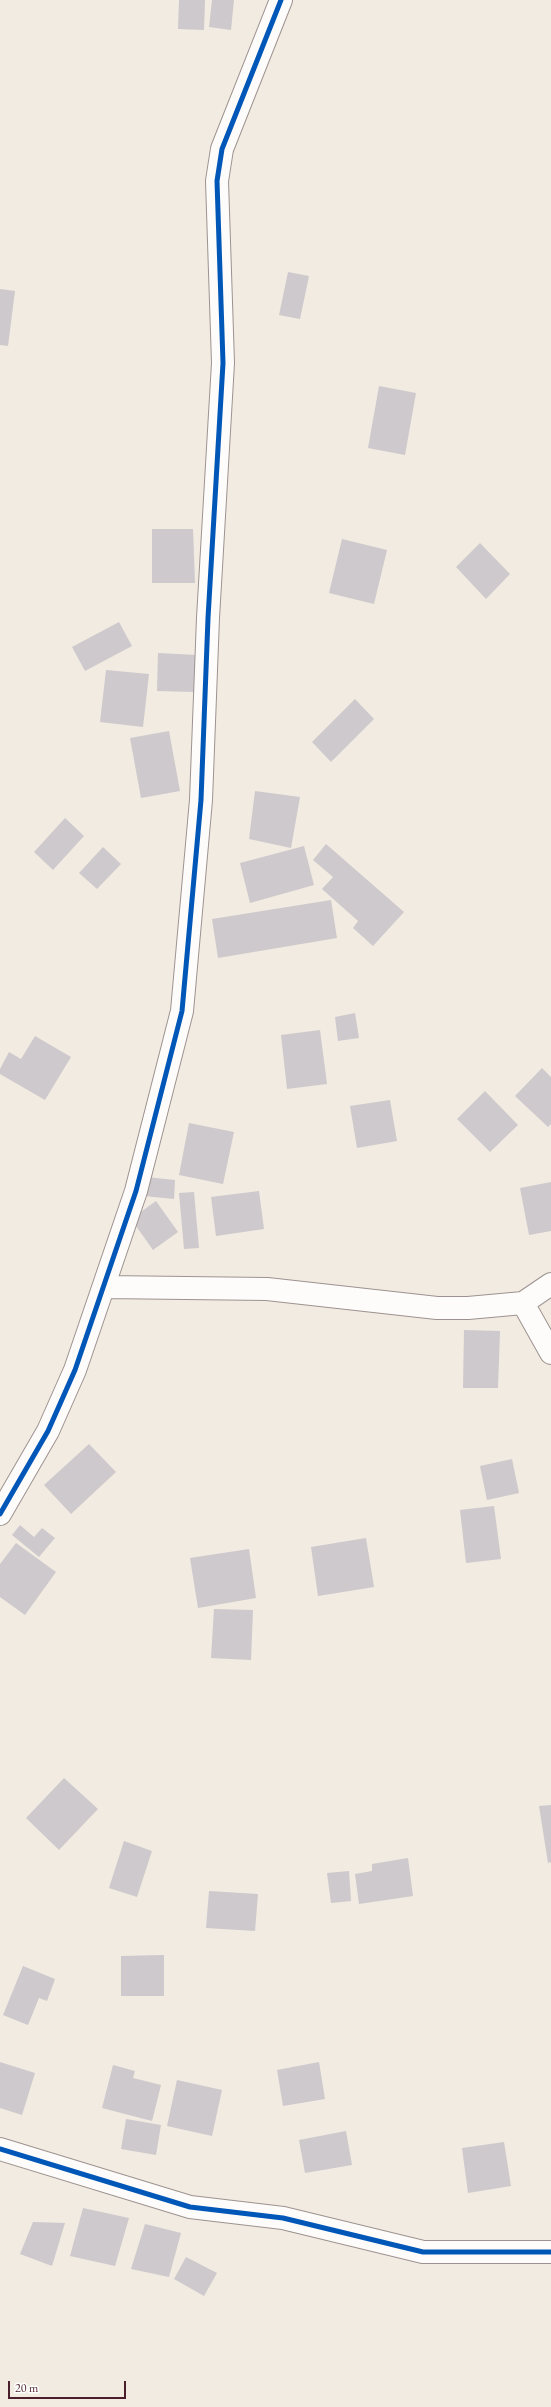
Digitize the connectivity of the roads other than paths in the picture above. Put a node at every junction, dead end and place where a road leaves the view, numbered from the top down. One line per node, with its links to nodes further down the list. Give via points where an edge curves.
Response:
1 (281, 0): 3 (street, via 222,149 217,181 223,363 208,618 201,800 182,1011 136,1191)
2 (551, 1284): 4 (street)
3 (105, 1287): 4 (street, via 267,1289 437,1308 468,1308); 6 (street, via 75,1370 48,1431)
4 (523, 1302): 5 (street)
5 (551, 1353)
6 (0, 1514)
7 (0, 2149): 8 (street, via 190,2207 283,2218 423,2252)
8 (551, 2252)

